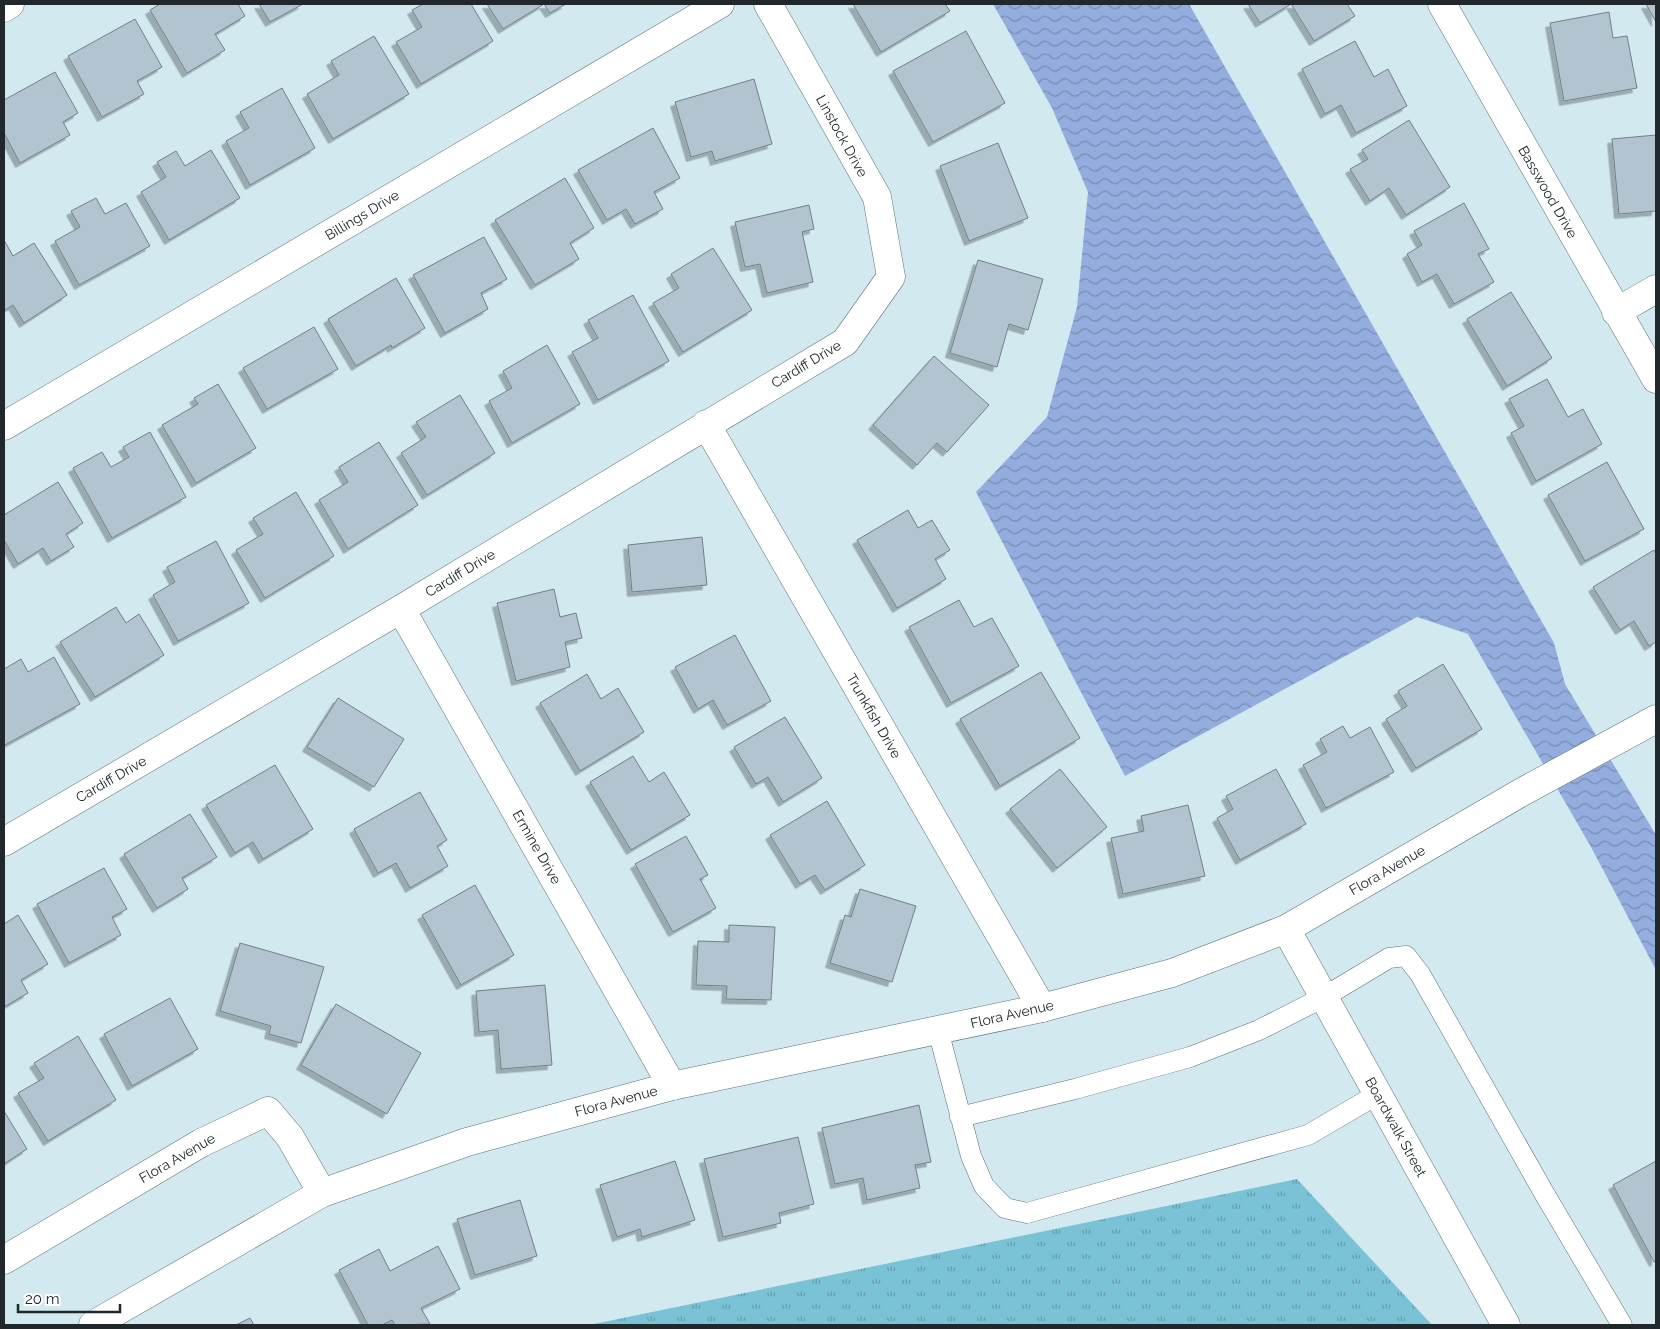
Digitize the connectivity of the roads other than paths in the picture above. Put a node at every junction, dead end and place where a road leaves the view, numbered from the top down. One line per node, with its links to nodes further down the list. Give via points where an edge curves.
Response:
1 (10, 4): 5 (street)
2 (720, 4): 11 (street, Billings Drive)
3 (768, 4): 6 (street, Linstock Drive, via 876,197)
4 (1444, 4): 8 (street, Basswood Drive)
5 (4, 8)
6 (891, 277): 10 (street, Cardiff Drive, via 845,342)
7 (1656, 289): 8 (street)
8 (1616, 312): 9 (street, Basswood Drive)
9 (1656, 379)
10 (706, 424): 12 (street, Cardiff Drive); 17 (street, Trunkfish Drive)
11 (4, 426)
12 (401, 609): 14 (street, Cardiff Drive); 19 (street, Ermine Drive)
13 (1656, 719): 15 (street, Flora Avenue, via 1522,792)
14 (4, 842)
15 (1286, 929): 16 (street, Boardwalk Street); 17 (street, Flora Avenue, via 1172,973)
16 (1324, 997): 20 (street, Boardwalk Street); 21 (lane, via 1259,1030 1190,1057); 26 (lane, via 1390,958 1406,956 1420,974)
17 (1042, 1008): 18 (street, Flora Avenue)
18 (938, 1030): 19 (street, Flora Avenue); 21 (lane)
19 (672, 1086): 22 (street, Flora Avenue, via 467,1142)
20 (1378, 1094): 21 (lane, via 1308,1135 1027,1213 1005,1208 984,1186 970,1156); 25 (street, Boardwalk Street)
21 (960, 1117)
22 (322, 1193): 23 (street, Flora Avenue, via 290,1137 268,1111 201,1143); 24 (street, Flora Avenue)
23 (4, 1260)
24 (93, 1325)
25 (1506, 1325)
26 (1622, 1325)

